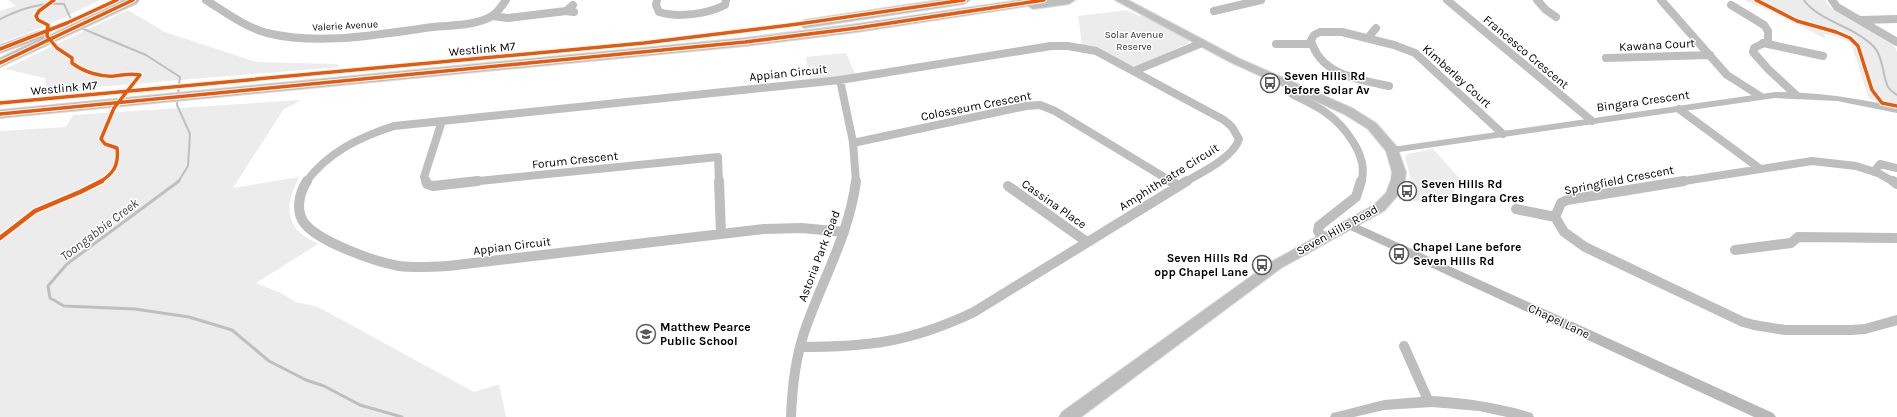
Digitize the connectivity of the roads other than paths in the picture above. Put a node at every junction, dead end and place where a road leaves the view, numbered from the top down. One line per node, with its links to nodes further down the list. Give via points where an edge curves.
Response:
1 (117, 0): 20 (highway)
2 (133, 0): 20 (highway)
3 (206, 0): 22 (street, Valerie Avenue, via 255,29 299,37 409,31 473,22)
4 (506, 0): 22 (street)
5 (657, 0): 6 (street, via 659,12 671,15 716,10 725,5)
6 (726, 0)
7 (949, 0): 17 (highway)
8 (964, 0): 17 (highway, Westlink M7)
9 (1044, 0): 26 (highway, Westlink M7)
10 (1069, 0): 26 (highway, via 906,23)
11 (1122, 0): 31 (main road, Seven Hills Road)
12 (1261, 0): 21 (street)
13 (1446, 0): 52 (street, Francesco Crescent)
14 (1537, 0): 23 (street)
15 (1661, 0): 36 (street)
16 (1832, 0): 25 (street, via 1837,7)
17 (934, 5): 26 (highway, Westlink M7)
18 (1731, 5): 32 (street, via 1764,26 1768,31 1768,41)
19 (574, 9): 22 (street, via 508,18)
20 (106, 10): 29 (highway)
21 (1214, 12)
22 (492, 16)
23 (1556, 17)
24 (1897, 19): 25 (street)
25 (1861, 20): 30 (street)
26 (856, 22): 42 (highway, Westlink M7, via 799,30 746,42)
27 (1376, 28): 28 (street)
28 (1368, 38): 34 (street, Kimberley Court, via 1342,32 1320,32 1314,35); 53 (street, Kimberley Court, via 1415,53)
29 (40, 39): 35 (highway); 39 (highway)
30 (1897, 42)
31 (1202, 43): 40 (street); 44 (main road, Seven Hills Road)
32 (1763, 43): 37 (street); 45 (street, via 1754,48 1753,52 1768,70)
33 (1276, 44): 34 (street)
34 (1312, 44): 43 (street, via 1327,67 1356,80)
35 (0, 49)
36 (1710, 55): 38 (street, Kawana Court); 46 (street, via 1733,79)
37 (1823, 56)
38 (1606, 58)
39 (0, 63)
40 (1134, 71): 41 (street, Amphitheatre Circuit, via 1096,51 1051,46); 61 (street, Amphitheatre Circuit, via 1224,120 1237,133 1239,142 1233,151)
41 (840, 80): 51 (street, Appian Circuit); 54 (street, Astoria Park Road)
42 (262, 84): 47 (highway, Westlink M7); 50 (highway, Westlink M7)
43 (1389, 86)
44 (1295, 88): 55 (main road, Seven Hills Road, via 1364,121 1378,131); 67 (street, via 1291,91 1292,94 1325,112 1341,126 1355,146 1362,162 1363,177 1356,197 1319,226 1318,231)
45 (1796, 95): 46 (street, Bingara Crescent); 49 (street, Bingara Crescent, via 1848,99)
46 (1760, 96): 48 (street, Bingara Crescent)
47 (0, 103)
48 (1679, 109): 52 (street, Bingara Crescent); 56 (street)
49 (1897, 110)
50 (0, 114)
51 (442, 121): 66 (street, Forum Crescent, via 424,177 427,184 433,186 718,157); 66 (street, Appian Circuit, via 394,126 356,138 338,151 311,175 303,186 299,197 299,211 304,223 315,232 366,257 389,264 413,267 442,266)
52 (1592, 121): 53 (street, Bingara Crescent)
53 (1503, 134): 55 (street, Bingara Crescent)
54 (853, 143): 61 (street, Colosseum Crescent, via 1040,105); 65 (street, Astoria Park Road, via 856,180)
55 (1392, 150): 64 (main road, Seven Hills Road, via 1399,172 1392,194 1379,208)
56 (1759, 168): 58 (street, Springfield Crescent, via 1812,161 1842,164); 63 (street, Springfield Crescent, via 1567,200 1561,203)
57 (1897, 168): 58 (street, via 1880,164)
58 (1874, 172): 59 (street, Springfield Crescent)
59 (1897, 184)
60 (1008, 186): 69 (street, Cassina Place)
61 (1178, 186): 69 (street, Amphitheatre Circuit)
62 (1516, 209): 63 (street)
63 (1555, 217): 71 (street, via 1564,232 1585,247 1743,322 1765,329 1858,330 1876,328)
64 (1350, 225): 67 (main road, Seven Hills Road); 79 (main road, Chapel Lane)
65 (844, 232): 66 (street, Appian Circuit, via 782,228); 73 (street, Astoria Park Road)
66 (721, 233)
67 (1323, 238): 75 (main road, Seven Hills Road, via 1276,265)
68 (1897, 238): 70 (street, via 1798,237 1791,243)
69 (1087, 242): 73 (street, Amphitheatre Circuit, via 974,312 929,332 859,346)
70 (1736, 250)
71 (1897, 320)
72 (1404, 346): 74 (street)
73 (800, 347): 76 (street, Astoria Park Road, via 792,388)
74 (1428, 400): 77 (street, via 1374,406); 78 (street, via 1482,406)
75 (1071, 416)
76 (791, 417)
77 (1337, 417)
78 (1527, 417)
79 (1768, 417)

